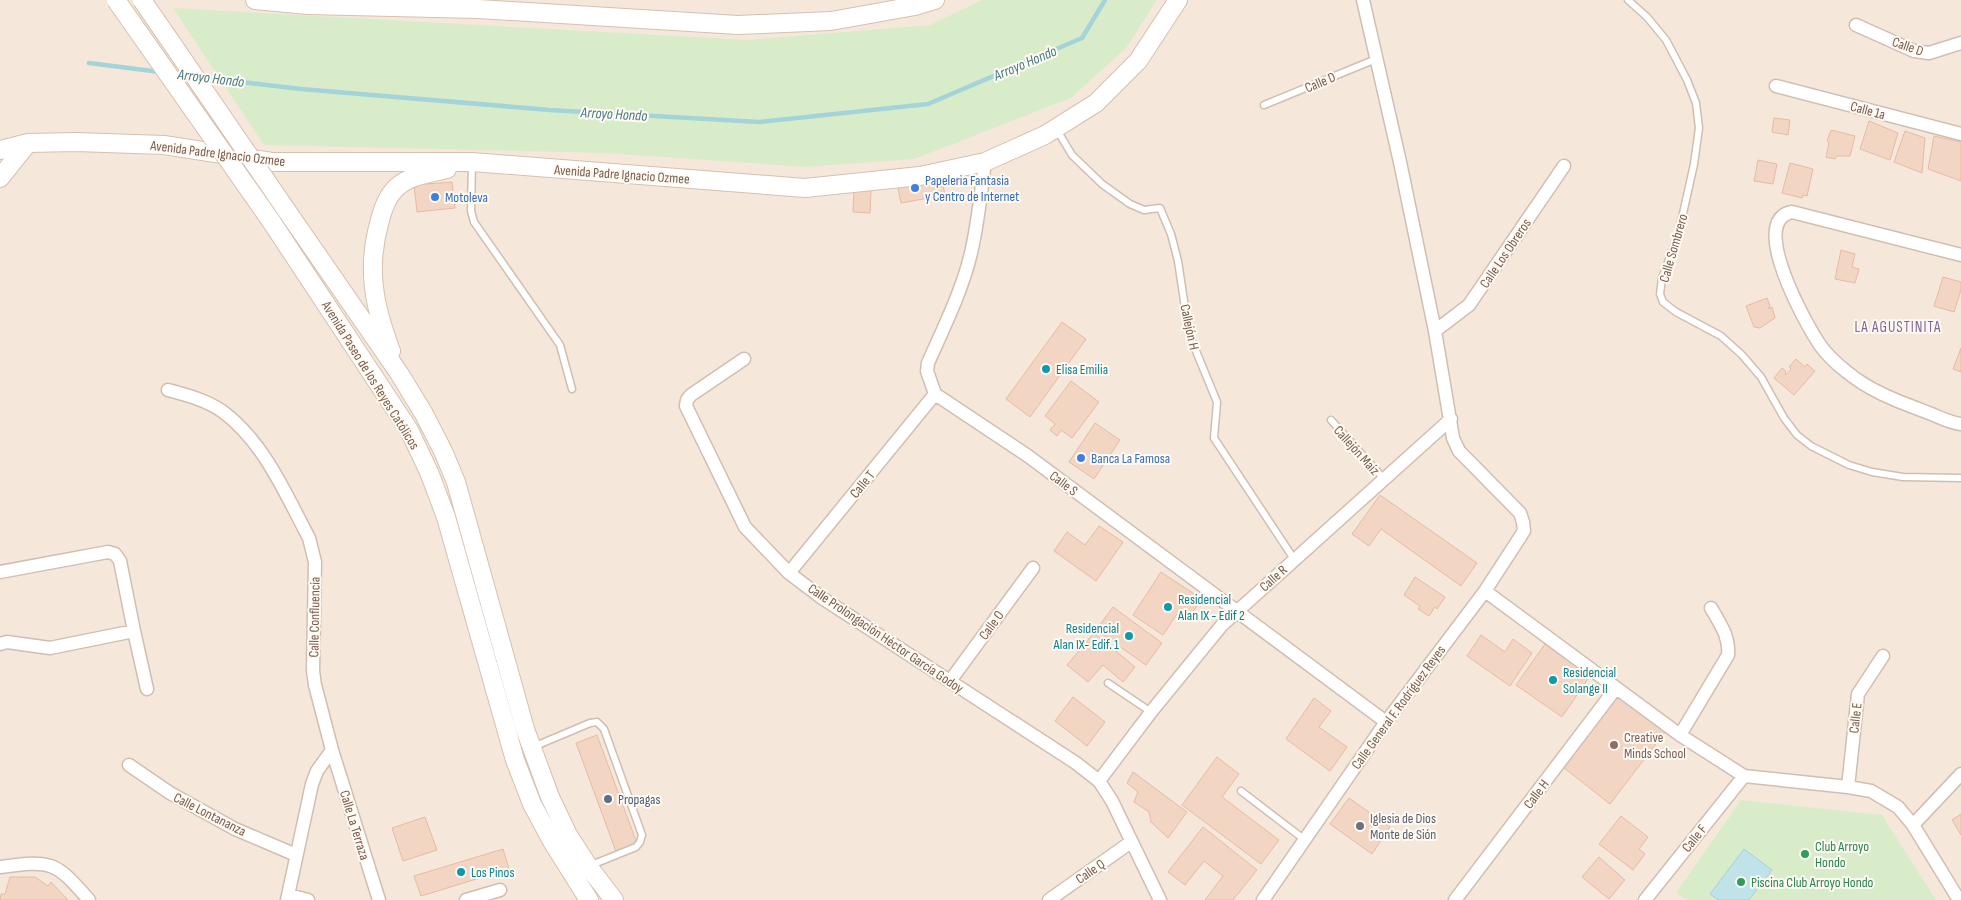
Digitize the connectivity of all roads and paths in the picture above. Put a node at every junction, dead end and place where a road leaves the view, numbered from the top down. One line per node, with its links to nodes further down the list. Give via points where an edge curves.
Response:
1 (116, 0): 71 (main road, Avenida Paseo de los Reyes Católicos, bridge, via 271,221 409,430 446,517 515,760 532,804)
2 (142, 0): 25 (main road, Avenida Paseo de los Reyes Católicos, bridge)
3 (255, 0): 8 (main road)
4 (936, 0): 8 (main road, via 831,22 738,25)
5 (1178, 0): 14 (main road, Avenida Padre Ignacio Ozmee, via 1138,62 1096,104)
6 (1363, 0): 11 (street)
7 (1628, 0): 32 (lane, Calle Sombrero, via 1666,40 1696,103 1699,128 1678,236 1662,278 1660,294 1663,302 1722,336 1742,355 1761,377 1784,418 1811,446 1872,472 1903,477)
8 (302, 2)
9 (1856, 25): 10 (street, Calle D, via 1914,51 1929,53)
10 (1961, 43)
11 (1376, 59): 13 (lane, Calle D); 23 (street)
12 (1776, 86): 15 (street, Calle 1a)
13 (1264, 105)
14 (1056, 129): 19 (main road, Avenida Padre Ignacio Ozmee); 34 (lane, Callejón H, via 1072,155 1102,184 1144,210 1160,208 1178,261 1189,334 1217,402 1214,438)
15 (1961, 134)
16 (28, 143): 17 (main road, Avenida Padre Ignacio Ozmee); 18 (main road, Avenida Padre Ignacio Ozmee, via 164,145 272,162); 21 (main road)
17 (0, 150)
18 (470, 162): 19 (main road, Avenida Padre Ignacio Ozmee, via 805,188 920,176); 25 (main road, via 409,179 398,186 383,207 374,239 373,282 376,306); 26 (lane, via 474,222 560,345)
19 (985, 162): 28 (street, via 971,253 958,294 928,363 927,371)
20 (1564, 166): 23 (street, Calle Los Obreros, via 1469,305)
21 (0, 178)
22 (1961, 255): 31 (street, via 1792,212 1781,216 1777,222 1775,246 1788,284 1804,320 1822,348 1847,372 1881,394)
23 (1435, 330): 29 (street)
24 (744, 359): 37 (street, Calle Prolongación Héctor García Godoy, via 691,395 686,406 745,528)
25 (399, 373): 51 (main road, Avenida Paseo de los Reyes Católicos, via 424,414 456,482)
26 (572, 389)
27 (168, 390): 52 (street, Calle Confluencia, via 195,397 221,410 244,430 266,459 309,538 315,562 313,671)
28 (935, 394): 37 (street, Calle T); 40 (street, Calle S, via 1028,456)
29 (1450, 419): 33 (street, Calle R); 38 (street, Calle General F. Rodríguez Reyes, via 1459,451 1520,513 1523,522 1524,531)
30 (1331, 420): 33 (lane, Callejón Maíz)
31 (1961, 424)
32 (1961, 478)
33 (1384, 479): 34 (street, Calle R)
34 (1294, 559): 40 (street, Calle R)
35 (1033, 568): 44 (street, Calle O)
36 (0, 572): 41 (street, via 108,552 116,554)
37 (789, 573): 44 (street, Calle Prolongación Héctor García Godoy)
38 (1485, 591): 46 (street); 49 (street, Calle General F. Rodríguez Reyes)
39 (1711, 608): 50 (street, via 1726,635 1728,655)
40 (1236, 612): 48 (street, Calle R); 49 (street, Calle S)
41 (134, 631): 42 (street, via 50,648 8,642); 47 (street)
42 (0, 644)
43 (1883, 656): 57 (street, Calle E, via 1858,694)
44 (950, 681): 56 (street, Calle Prolongación Héctor García Godoy)
45 (1108, 682): 48 (lane)
46 (1616, 688): 50 (street); 76 (street, Calle H)
47 (147, 689)
48 (1151, 712): 56 (street, Calle R)
49 (1386, 722): 60 (street, Calle General F. Rodríguez Reyes)
50 (1680, 735): 55 (street)
51 (532, 748): 63 (main road, Avenida Paseo de los Reyes Católicos, via 550,797); 63 (lane, via 590,723 597,722 604,730 642,835 636,847)
52 (332, 750): 62 (street, via 314,777); 69 (street, Calle La Terraza)
53 (130, 765): 62 (street, Calle Lontananza, via 170,793 227,824)
54 (1961, 774): 59 (street)
55 (1744, 776): 57 (street); 77 (street, Calle F)
56 (1099, 781): 61 (street, Calle Prolongación Héctor García Godoy, via 1112,800)
57 (1848, 787): 59 (street, via 1870,791 1898,807)
58 (1241, 791): 60 (lane)
59 (1913, 825): 78 (street)
60 (1304, 840): 75 (street, Calle General F. Rodríguez Reyes)
61 (1131, 842): 73 (street, Calle Q); 74 (street, Calle Prolongación Héctor García Godoy)
62 (296, 855): 66 (street)
63 (588, 866): 72 (main road, Avenida Paseo de los Reyes Católicos)
64 (0, 867): 67 (street, via 42,863 57,867)
65 (500, 890): 70 (street)
66 (288, 897): 68 (street)
67 (89, 900)
68 (308, 900)
69 (379, 900)
70 (466, 900)
71 (589, 900)
72 (614, 900)
73 (1049, 900)
74 (1160, 900)
75 (1263, 900)
76 (1456, 900)
77 (1645, 900)
78 (1959, 900)

